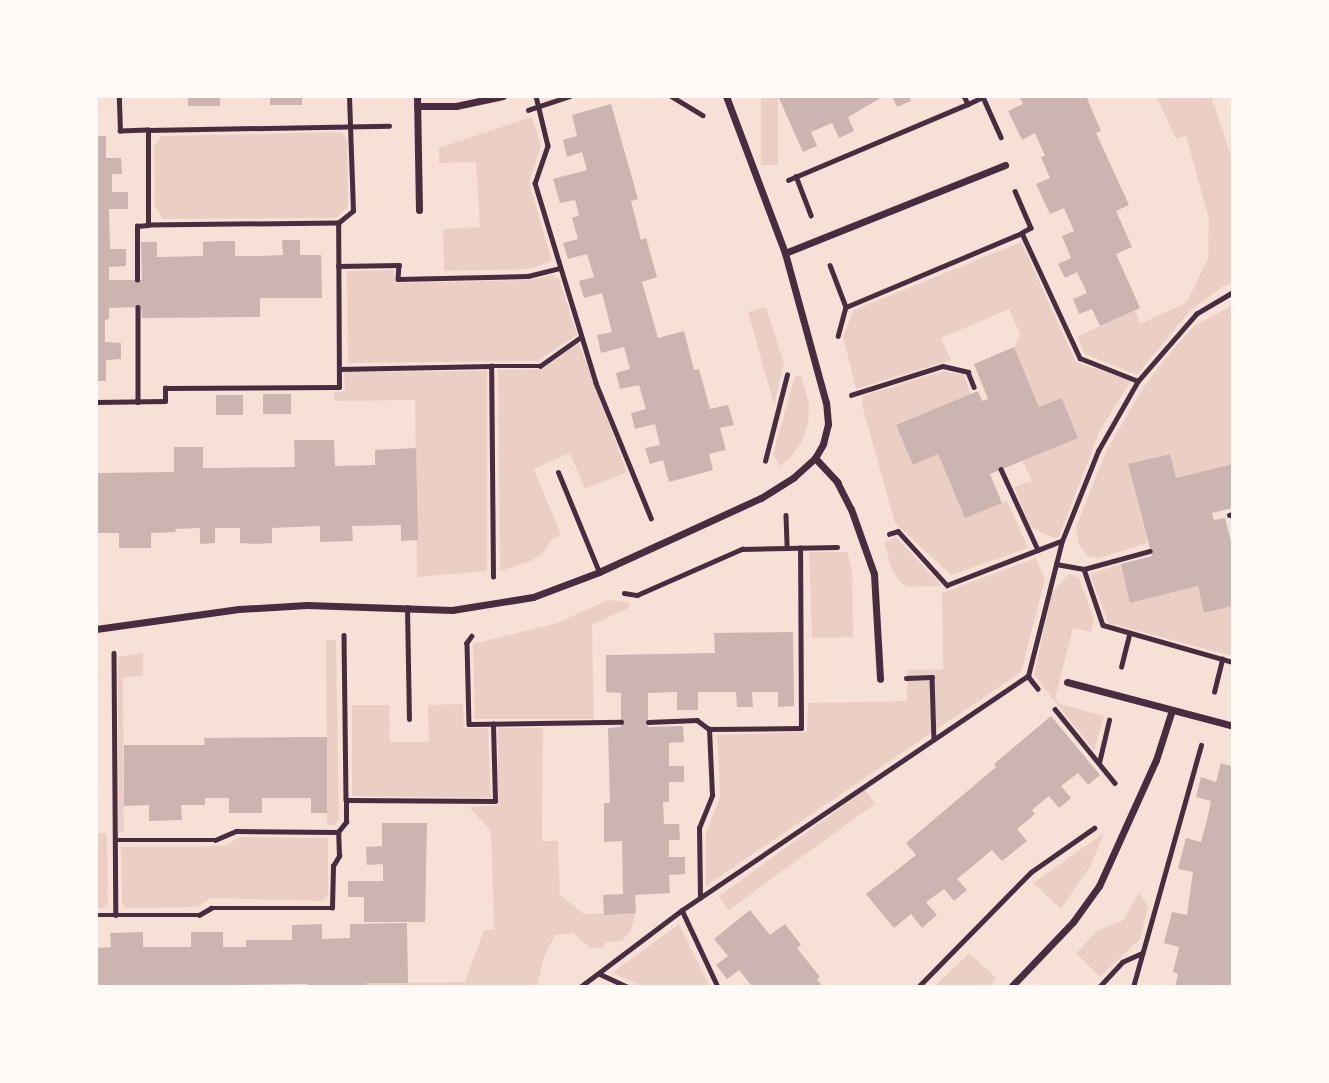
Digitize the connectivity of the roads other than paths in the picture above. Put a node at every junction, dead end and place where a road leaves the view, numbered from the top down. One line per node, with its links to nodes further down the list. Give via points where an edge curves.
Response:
1 (417, 96): 4 (street)
2 (503, 96): 4 (street, via 456,106)
3 (726, 96): 7 (street)
4 (417, 106): 6 (street)
5 (1005, 165): 7 (street)
6 (419, 211)
7 (785, 253): 8 (street, via 826,403 828,424)
8 (815, 458): 10 (street, via 761,498); 13 (street, via 837,482 865,543 877,599)
9 (558, 472): 10 (lane)
10 (599, 572): 11 (street, via 533,597 452,610)
11 (407, 607): 12 (street, via 239,609); 16 (lane)
12 (96, 629)
13 (880, 679)
14 (1068, 682): 15 (street)
15 (1172, 710): 17 (street); 18 (street, via 1156,760 1099,886 1073,922)
16 (409, 719)
17 (1233, 726)
18 (1011, 987)

